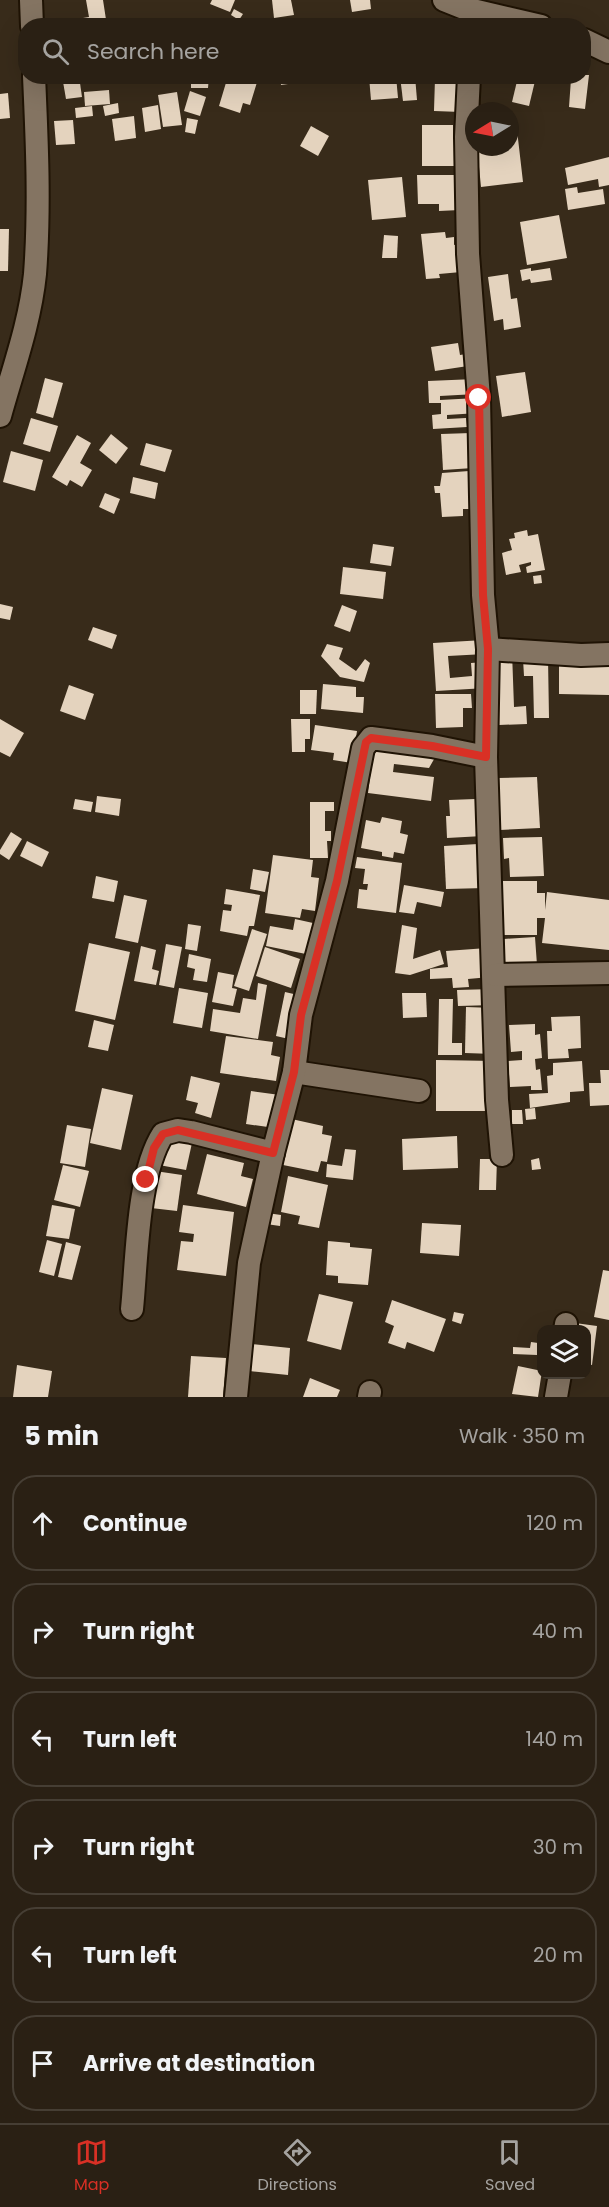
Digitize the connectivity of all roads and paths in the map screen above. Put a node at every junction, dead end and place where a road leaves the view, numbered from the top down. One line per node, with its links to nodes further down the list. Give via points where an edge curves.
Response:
1 (31, 0): 3 (street)
2 (458, 11): 4 (street)
3 (32, 18)
4 (497, 18)
5 (591, 43): 6 (street)
6 (609, 52)
7 (34, 84): 9 (street, via 39,178 35,276 23,342)
8 (469, 84): 11 (street, via 468,254 479,398 483,595)
9 (6, 371): 10 (street)
10 (0, 416)
11 (488, 649): 12 (street); 13 (street)
12 (609, 654)
13 (486, 757): 15 (street); 16 (street, via 371,738 366,742 337,881 301,1015)
14 (609, 973): 15 (street)
15 (495, 975): 19 (street)
16 (294, 1072): 17 (street); 18 (street)
17 (419, 1091)
18 (273, 1153): 20 (street, via 191,1132 163,1134 154,1148 146,1180); 22 (street, via 249,1263)
19 (502, 1155)
20 (132, 1309)
21 (559, 1379): 23 (street)
22 (236, 1397)
23 (556, 1397)

